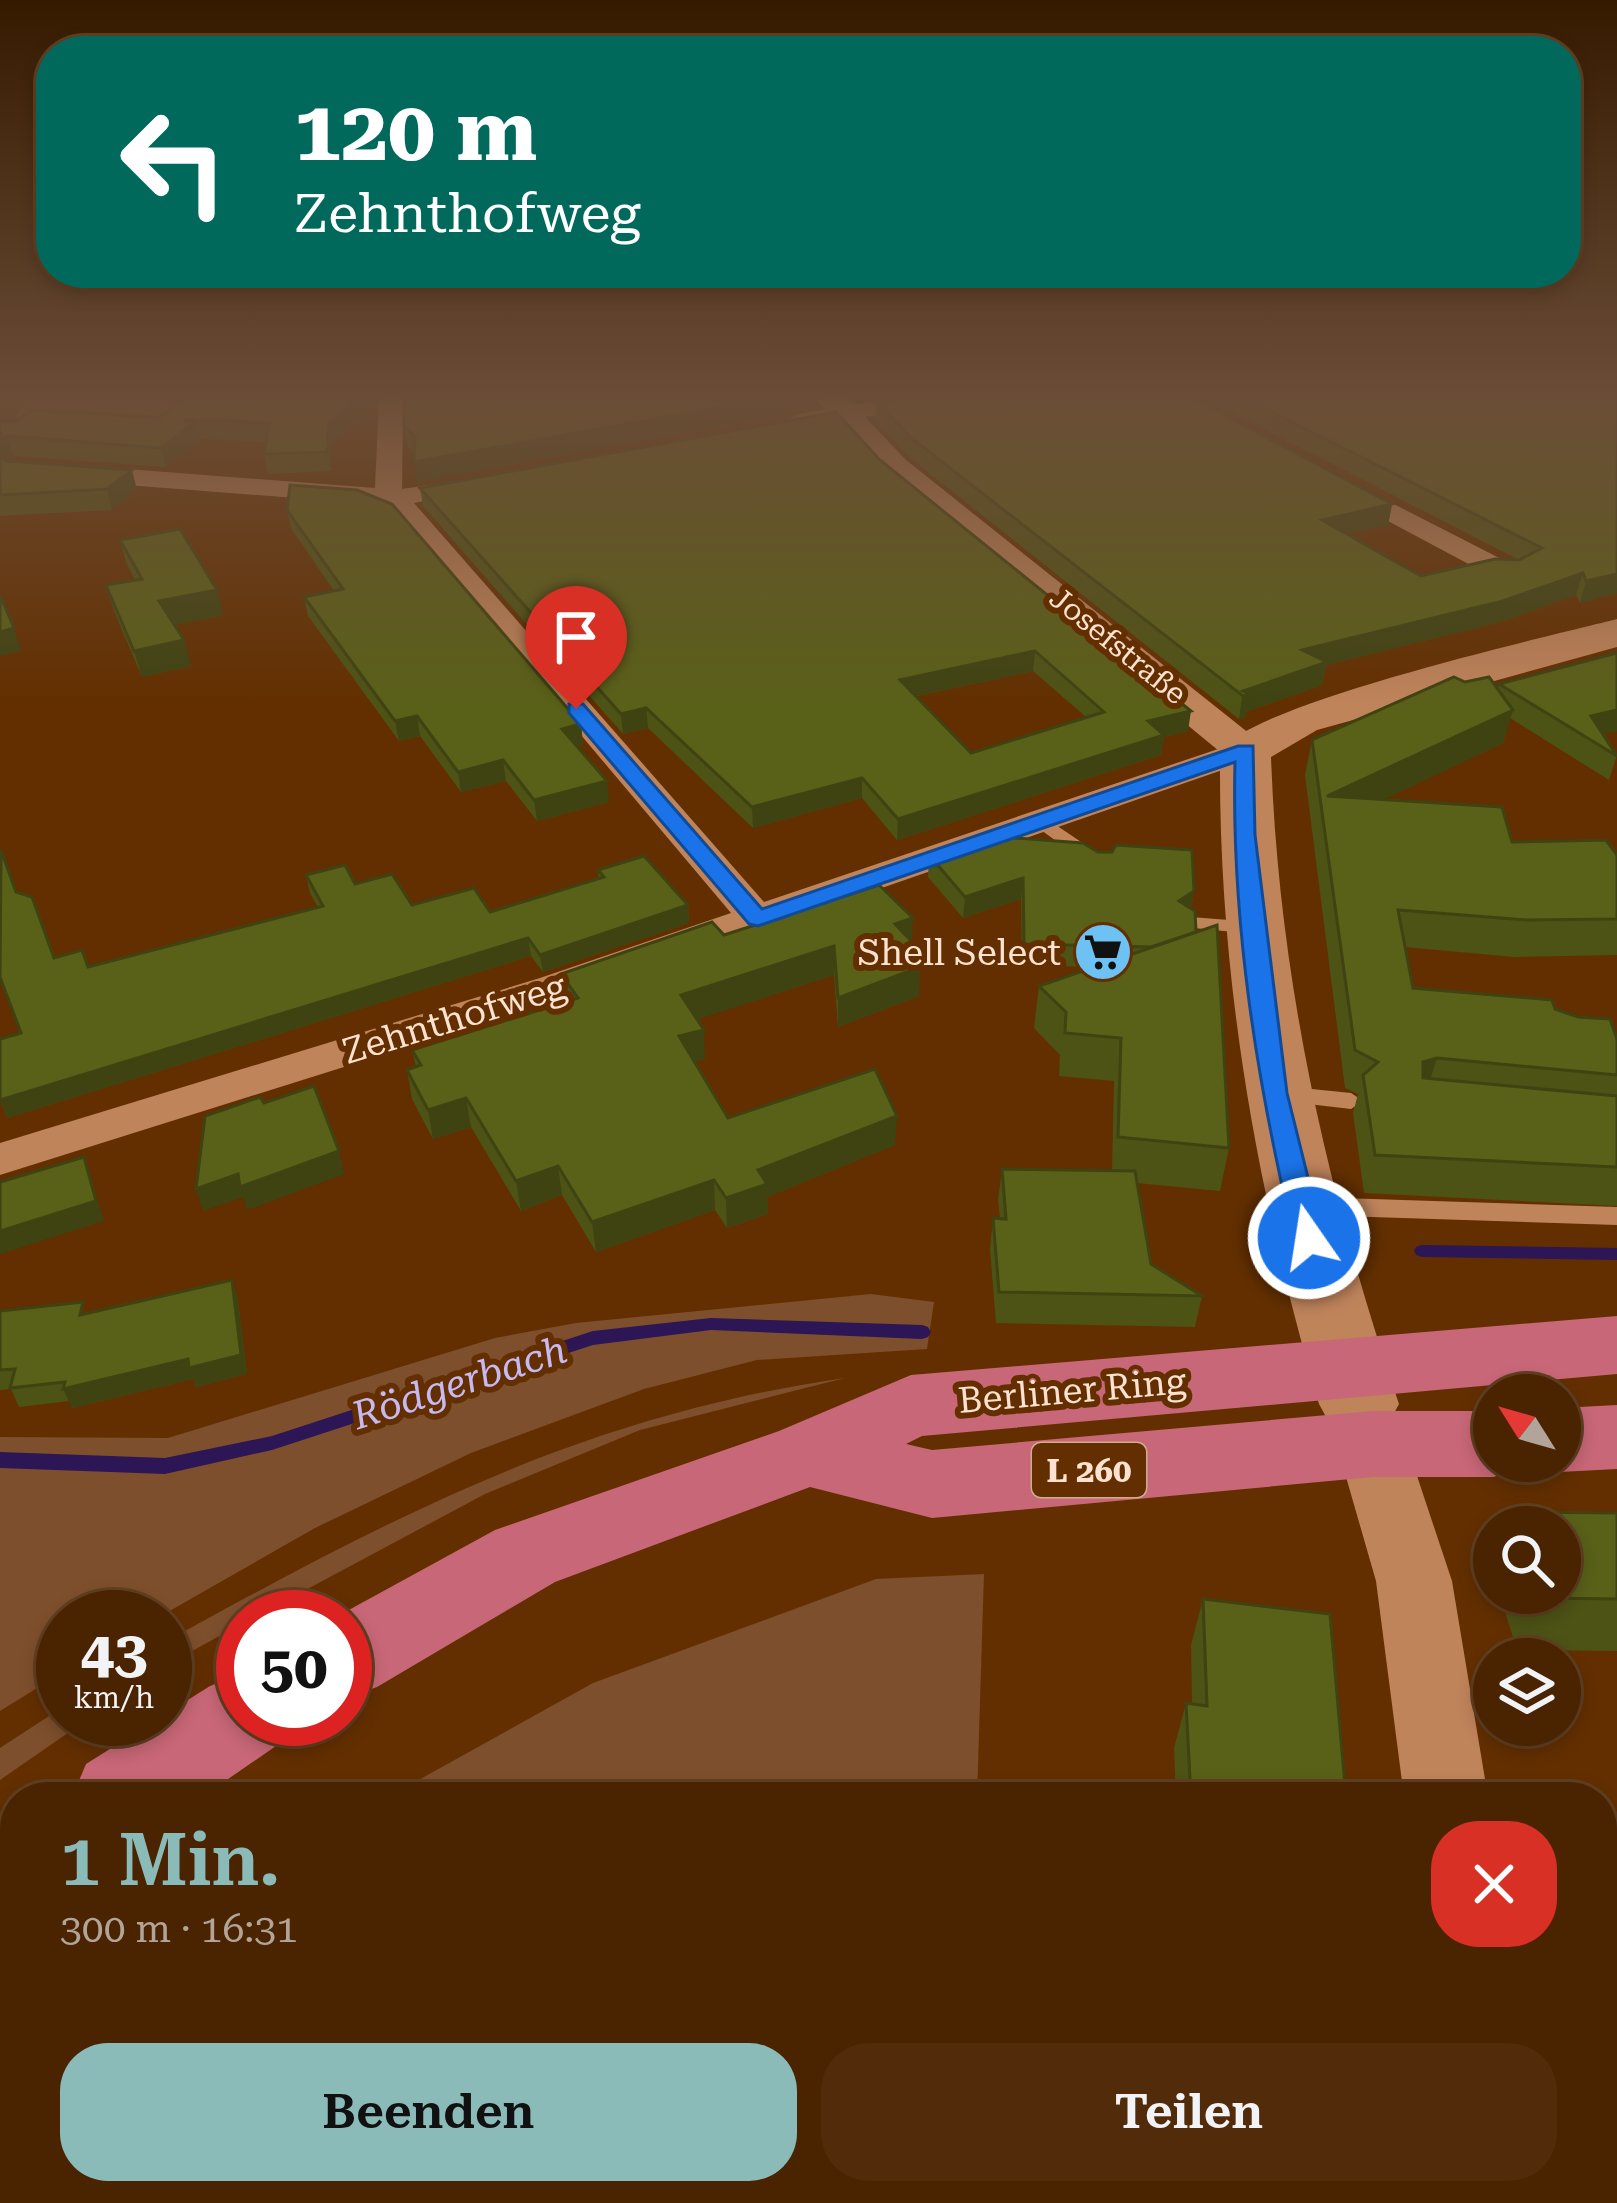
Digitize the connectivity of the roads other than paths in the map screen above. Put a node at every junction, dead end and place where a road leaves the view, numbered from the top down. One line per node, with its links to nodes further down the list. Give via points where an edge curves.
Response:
1 (397, 502): 9 (street)
2 (936, 502): 6 (street, Josefstraße)
3 (1372, 502): 4 (street)
4 (1503, 572)
5 (1617, 633): 6 (main road, via 1300,720)
6 (1246, 751): 7 (street, Zehnthofweg); 11 (main road)
7 (1042, 820): 8 (lane); 9 (street, Zehnthofweg)
8 (1102, 866)
9 (758, 919): 14 (street, Zehnthofweg)
10 (1191, 923): 11 (lane)
11 (1254, 928): 12 (main road)
12 (1274, 1093): 13 (lane); 15 (main road)
13 (1351, 1101)
14 (0, 1159)
15 (1301, 1206): 16 (lane); 18 (main road)
16 (1617, 1216)
17 (1617, 1345): 18 (main road, L 260)
18 (1359, 1404): 20 (main road, L 260); 22 (main road, L 260, via 932,1484 808,1454 525,1556); 25 (street, via 1414,1581)
19 (1617, 1436): 21 (main road)
20 (1473, 1438)
21 (1581, 1439)
22 (372, 1643)
23 (216, 1734): 24 (main road)
24 (143, 1782)
25 (1445, 1782)

